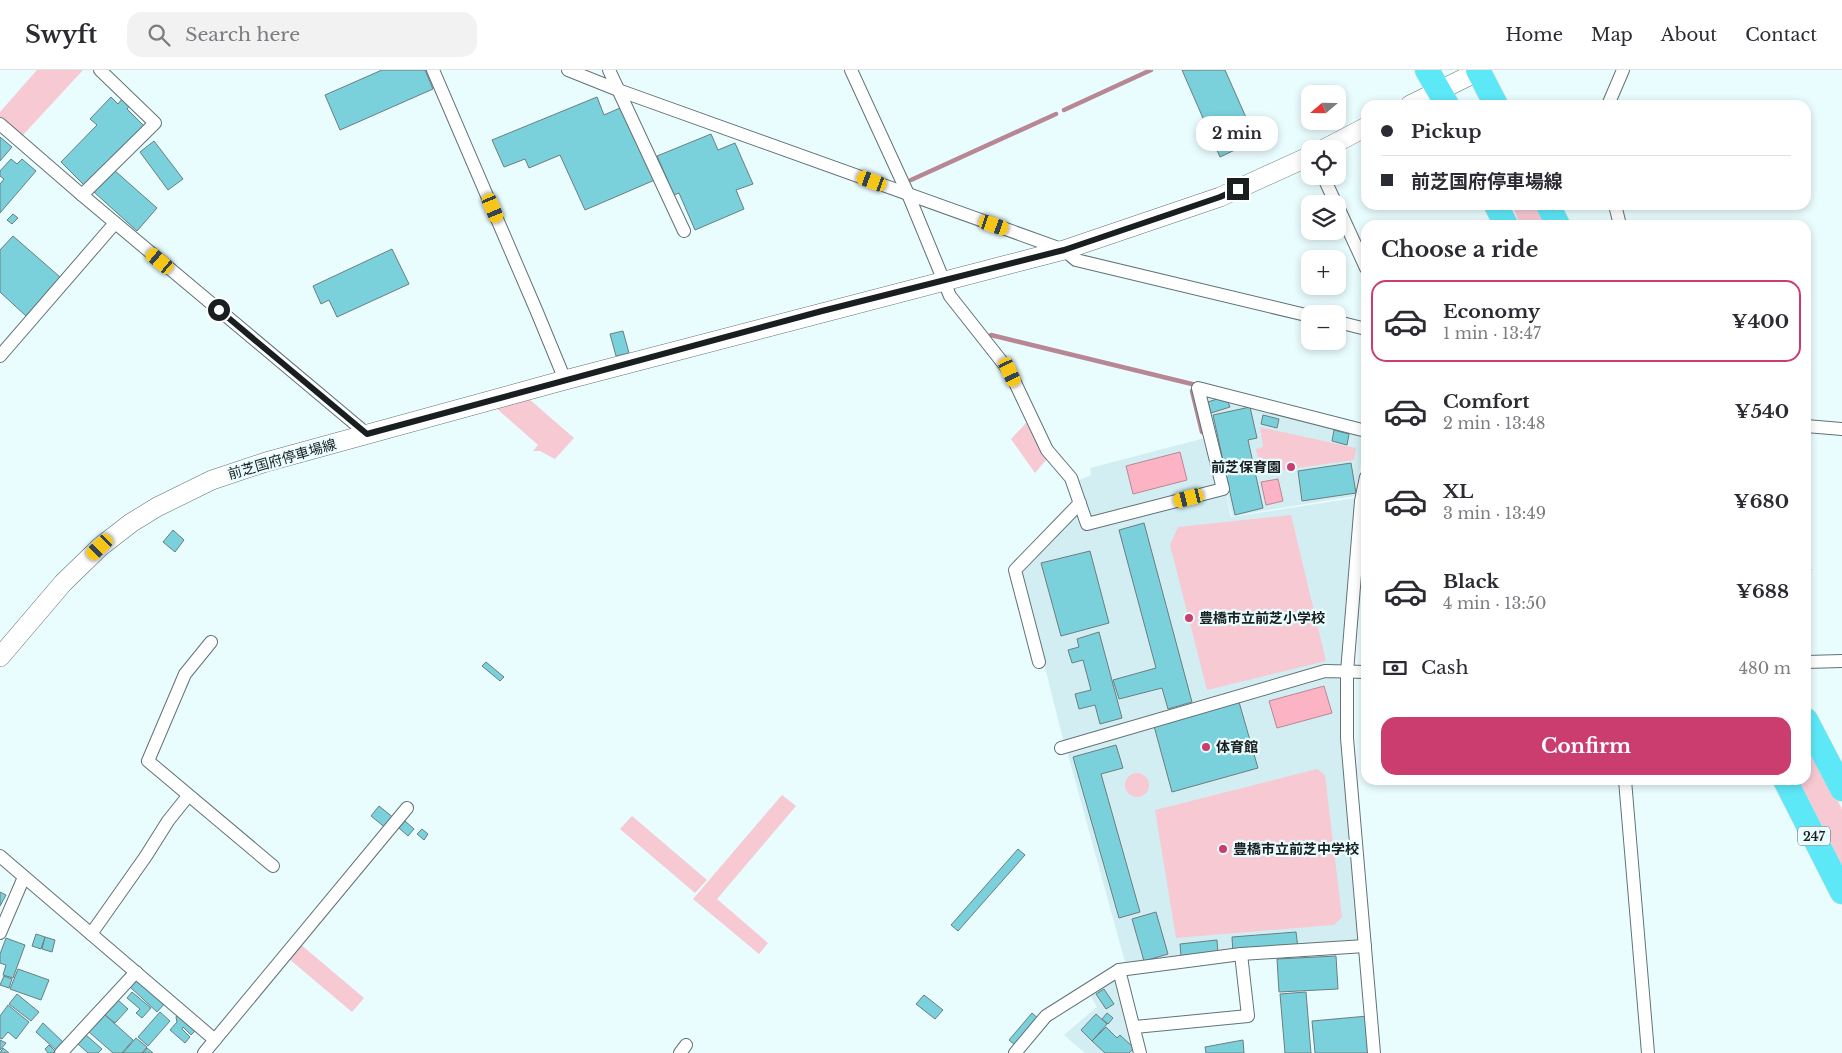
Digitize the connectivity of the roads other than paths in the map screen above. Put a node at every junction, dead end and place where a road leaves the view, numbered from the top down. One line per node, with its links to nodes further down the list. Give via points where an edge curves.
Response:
1 (100, 70): 18 (street, via 155,123)
2 (433, 70): 29 (street)
3 (568, 70): 9 (street)
4 (609, 70): 9 (street)
5 (851, 70): 17 (street)
6 (1427, 70): 10 (highway)
7 (1479, 70): 10 (main road); 11 (highway)
8 (1623, 70): 12 (street)
9 (618, 90): 17 (street); 21 (street)
10 (1443, 98)
11 (1494, 100)
12 (1610, 100)
13 (0, 124): 18 (street)
14 (1361, 130): 15 (main road)
15 (1341, 140)
16 (1301, 160): 22 (main road, 前芝国府停車場線, via 1220,197)
17 (908, 194): 22 (street); 24 (street)
18 (82, 195): 19 (street)
19 (116, 223): 28 (street); 33 (street)
20 (1346, 225): 23 (street)
21 (684, 232)
22 (1064, 250): 24 (main road, 前芝国府停車場線); 25 (street, via 1076,260)
23 (1361, 257)
24 (943, 281): 29 (main road, 前芝国府停車場線); 35 (street, via 950,296 1010,372 1047,450 1071,478)
25 (1301, 314)
26 (1346, 324): 27 (street)
27 (1361, 328)
28 (0, 356)
29 (565, 380): 33 (main road, 前芝国府停車場線)
30 (1811, 426): 31 (street)
31 (1842, 429)
32 (1361, 431): 35 (street, via 1198,388 1222,489 1087,524)
33 (367, 434): 37 (main road, 前芝国府停車場線, via 245,468 157,507 100,547 64,582)
34 (1361, 501): 41 (street)
35 (1080, 503): 39 (street, via 1015,570)
36 (212, 642): 48 (street, via 185,674 148,761)
37 (0, 657)
38 (1842, 661): 40 (street)
39 (1039, 662)
40 (1811, 662)
41 (1347, 672): 42 (street); 44 (street, via 1325,671); 56 (street, via 1347,738)
42 (1361, 672)
43 (1811, 730): 47 (highway)
44 (1061, 748)
45 (1625, 785): 67 (street)
46 (1788, 785): 53 (highway, 247)
47 (1842, 789)
48 (188, 796): 51 (street); 55 (street)
49 (407, 808): 61 (street)
50 (0, 856): 52 (street)
51 (273, 866)
52 (24, 877): 54 (street); 55 (street)
53 (1842, 892)
54 (0, 933)
55 (91, 934): 59 (street)
56 (1364, 946): 57 (street); 66 (street)
57 (1241, 954): 58 (street); 60 (street, via 1248,1016)
58 (1119, 970): 60 (street); 64 (street, via 1046,1016)
59 (136, 972): 61 (street); 62 (street)
60 (1135, 1027): 65 (street)
61 (215, 1040): 63 (street)
62 (61, 1053)
63 (204, 1053)
64 (1015, 1053)
65 (1140, 1053)
66 (1374, 1053)
67 (1648, 1053)

